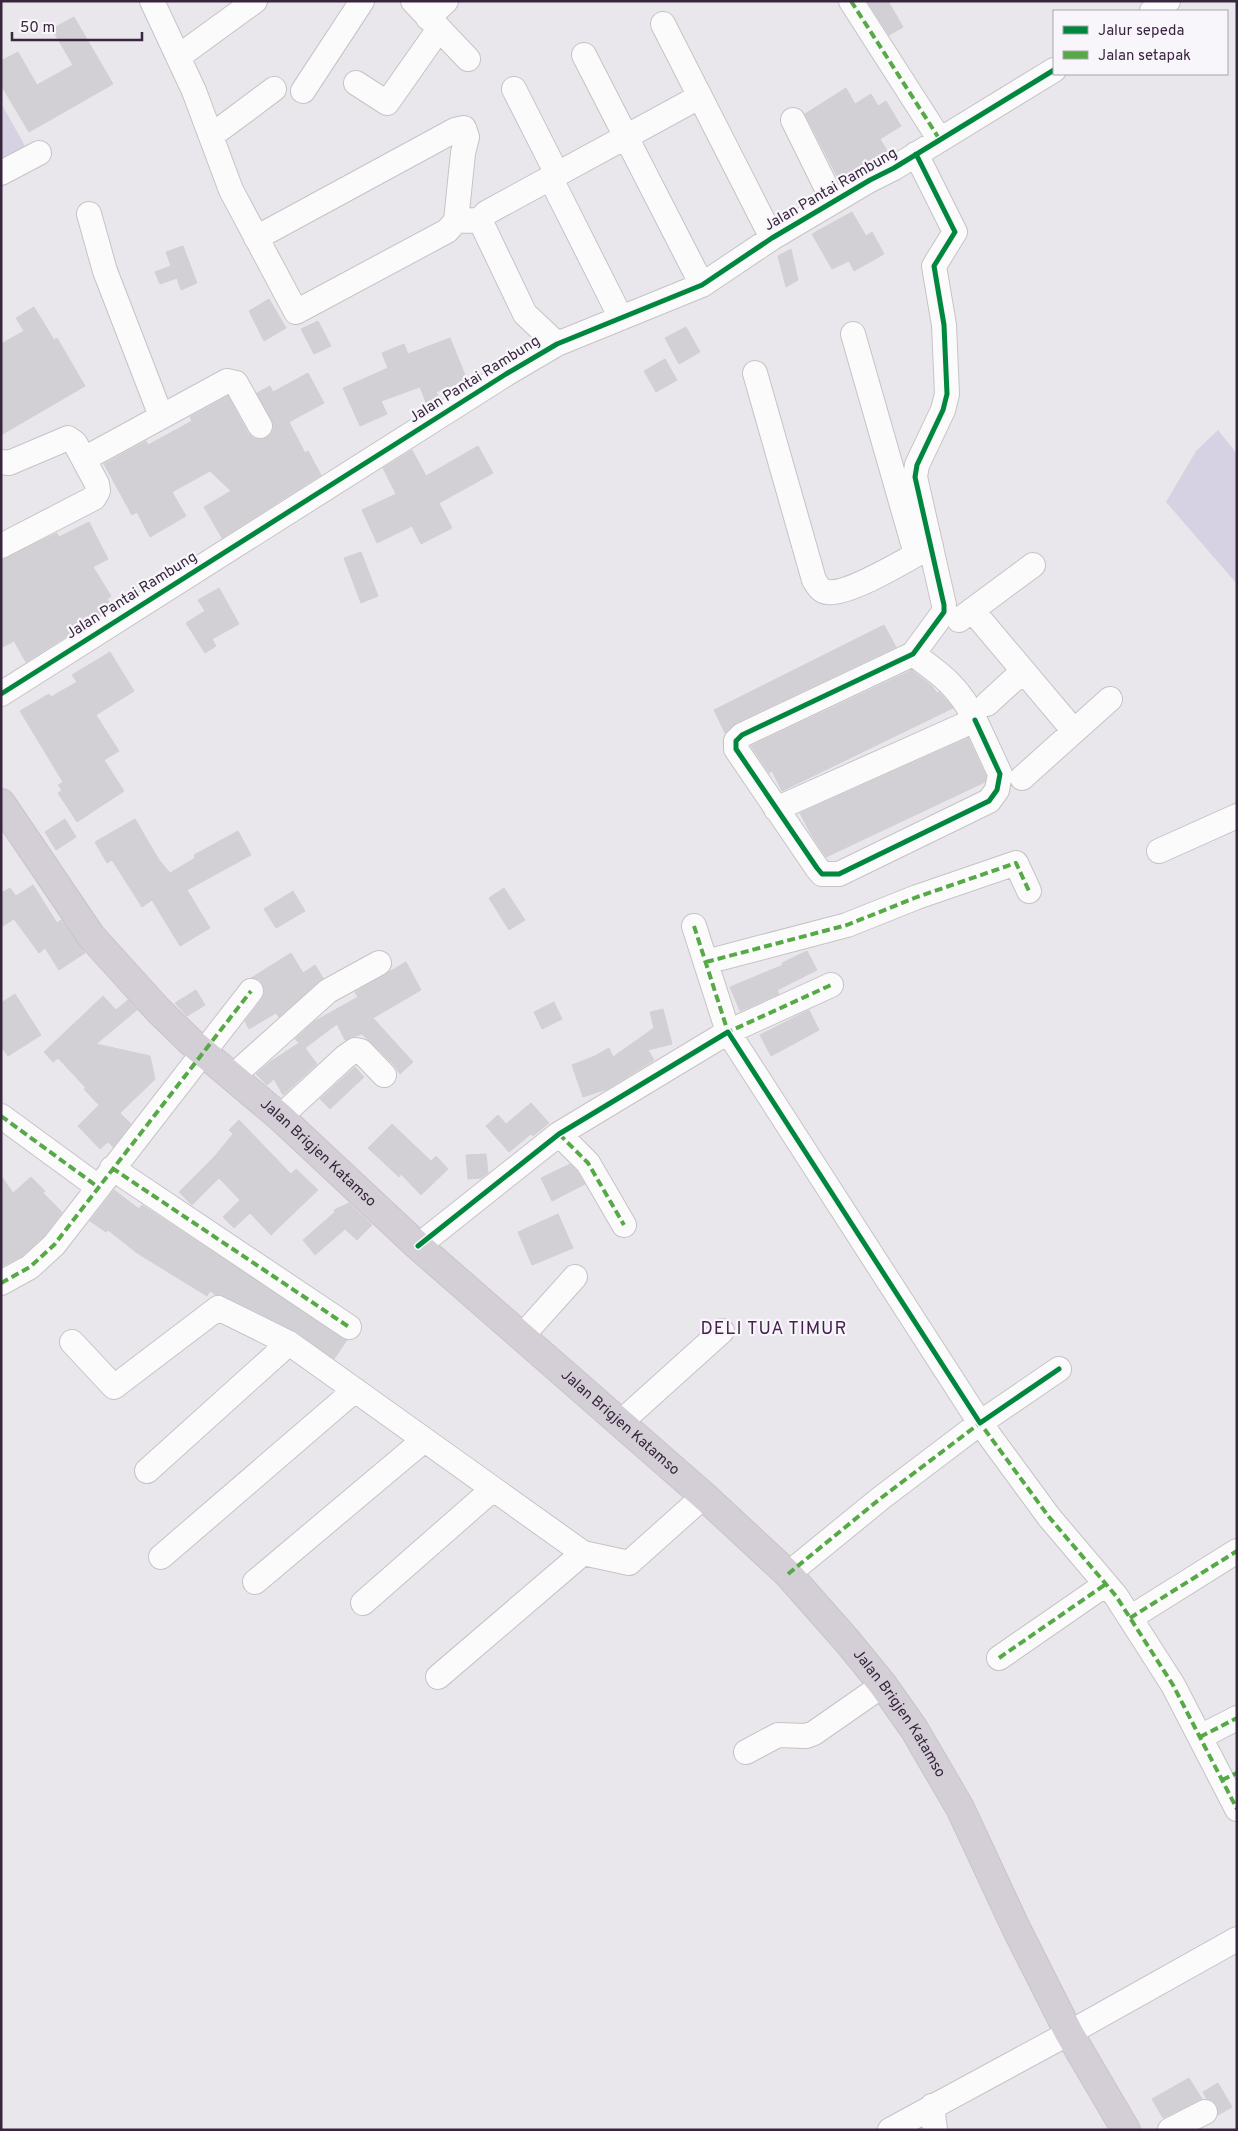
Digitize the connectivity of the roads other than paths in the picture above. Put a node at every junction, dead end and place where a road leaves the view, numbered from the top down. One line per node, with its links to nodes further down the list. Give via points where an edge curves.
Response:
1 (152, 1): 11 (street)
2 (255, 1): 11 (street)
3 (362, 1): 17 (street)
4 (446, 1): 8 (street)
5 (851, 1): 22 (street)
6 (1168, 1): 7 (street)
7 (1154, 10)
8 (427, 16): 12 (street); 14 (street, via 387,103)
9 (663, 24): 18 (street)
10 (584, 55): 21 (street)
11 (178, 57): 20 (street)
12 (468, 59)
13 (1053, 71): 22 (street, Jalan Pantai Rambung)
14 (356, 83)
15 (274, 89): 20 (street)
16 (514, 90): 26 (street)
17 (303, 91)
18 (699, 97): 21 (street); 32 (street)
19 (793, 120): 27 (street)
20 (211, 136): 31 (street, via 231,190)
21 (628, 137): 26 (street); 33 (street)
22 (940, 140): 24 (street, Jalan Pantai Rambung)
23 (39, 154): 25 (street)
24 (916, 154): 27 (street, Jalan Pantai Rambung); 43 (street, via 954,232 934,266 944,325 947,394 915,477)
25 (1, 173)
26 (553, 175): 29 (street, via 486,213); 34 (street)
27 (833, 201): 32 (street, Jalan Pantai Rambung)
28 (89, 214): 38 (street, via 106,271)
29 (480, 220): 30 (street); 36 (street, via 525,314)
30 (456, 221): 31 (street, via 447,231 296,312); 31 (street, via 466,137 464,128)
31 (256, 238)
32 (772, 238): 33 (street, Jalan Pantai Rambung)
33 (702, 285): 34 (street, Jalan Pantai Rambung)
34 (621, 318): 36 (street, Jalan Pantai Rambung)
35 (853, 334): 43 (street)
36 (557, 344): 48 (street, Jalan Pantai Rambung)
37 (755, 373): 43 (street, via 814,580 820,588 826,592 845,591)
38 (161, 416): 39 (street, via 231,381 236,383); 40 (street)
39 (260, 426)
40 (84, 459): 41 (street, via 76,443 68,438 9,463); 42 (street, via 97,484 97,494)
41 (1, 462)
42 (1, 546)
43 (924, 550): 46 (street, via 944,612)
44 (1033, 565): 45 (street)
45 (972, 610): 46 (street, via 948,628); 47 (street)
46 (922, 640): 50 (street, via 947,679); 54 (street, via 736,741 736,749 743,762)
47 (1023, 671): 50 (street); 51 (street)
48 (1, 694)
49 (1110, 699): 51 (street)
50 (981, 712): 54 (street); 54 (street, via 1000,774 997,790 989,801 857,866 839,874 822,874)
51 (1074, 731): 52 (street)
52 (1022, 778)
53 (1, 803): 64 (main road, Jalan Brigjen Katamso, via 91,936 158,1010)
54 (776, 809)
55 (1237, 816): 56 (street)
56 (1159, 851)
57 (1029, 891): 59 (street, via 1016,863 847,925)
58 (694, 926): 59 (street)
59 (706, 962): 63 (street)
60 (379, 963): 66 (street, via 328,991)
61 (831, 985): 63 (street)
62 (250, 991): 64 (street)
63 (728, 1032): 69 (street); 83 (street)
64 (203, 1052): 66 (main road, Jalan Brigjen Katamso); 70 (street)
65 (384, 1075): 68 (street, via 361,1051 355,1050)
66 (232, 1078): 68 (main road, Jalan Brigjen Katamso)
67 (1, 1116): 70 (street)
68 (280, 1117): 72 (main road, Jalan Brigjen Katamso)
69 (559, 1134): 71 (street, via 588,1163); 72 (street)
70 (105, 1178): 74 (street, via 54,1245 30,1267); 75 (street)
71 (624, 1224)
72 (418, 1246): 77 (main road, Jalan Brigjen Katamso)
73 (575, 1277): 77 (street)
74 (1, 1283)
75 (349, 1327)
76 (722, 1331): 82 (street)
77 (522, 1336): 82 (main road, Jalan Brigjen Katamso)
78 (72, 1342): 79 (street, via 114,1387 218,1308)
79 (289, 1343): 81 (street); 85 (street)
80 (1059, 1369): 83 (street)
81 (355, 1390): 84 (street); 90 (street)
82 (621, 1422): 87 (main road, Jalan Brigjen Katamso)
83 (980, 1423): 91 (street); 93 (street, via 1049,1517)
84 (424, 1440): 86 (street); 92 (street)
85 (146, 1470)
86 (493, 1489): 89 (street); 94 (street)
87 (704, 1496): 89 (street, via 629,1563); 91 (main road, Jalan Brigjen Katamso)
88 (1237, 1551): 95 (street)
89 (583, 1553): 97 (street)
90 (161, 1557)
91 (788, 1574): 98 (main road, Jalan Brigjen Katamso)
92 (255, 1582)
93 (1106, 1584): 95 (street); 96 (street)
94 (362, 1603)
95 (1130, 1618): 100 (street, via 1173,1685)
96 (999, 1658)
97 (438, 1677)
98 (883, 1684): 101 (street, via 814,1733 772,1736); 105 (main road, Jalan Brigjen Katamso, via 914,1728 960,1808)
99 (1237, 1718): 100 (street)
100 (1200, 1737): 102 (street)
101 (746, 1752)
102 (1229, 1776): 103 (street)
103 (1237, 1809)
104 (1237, 1939): 105 (street)
105 (1069, 2034): 106 (street); 110 (main road, Jalan Brigjen Katamso)
106 (932, 2106): 108 (street); 109 (street)
107 (1205, 2112): 111 (street)
108 (890, 2130)
109 (935, 2130)
110 (1126, 2130)
111 (1170, 2130)

